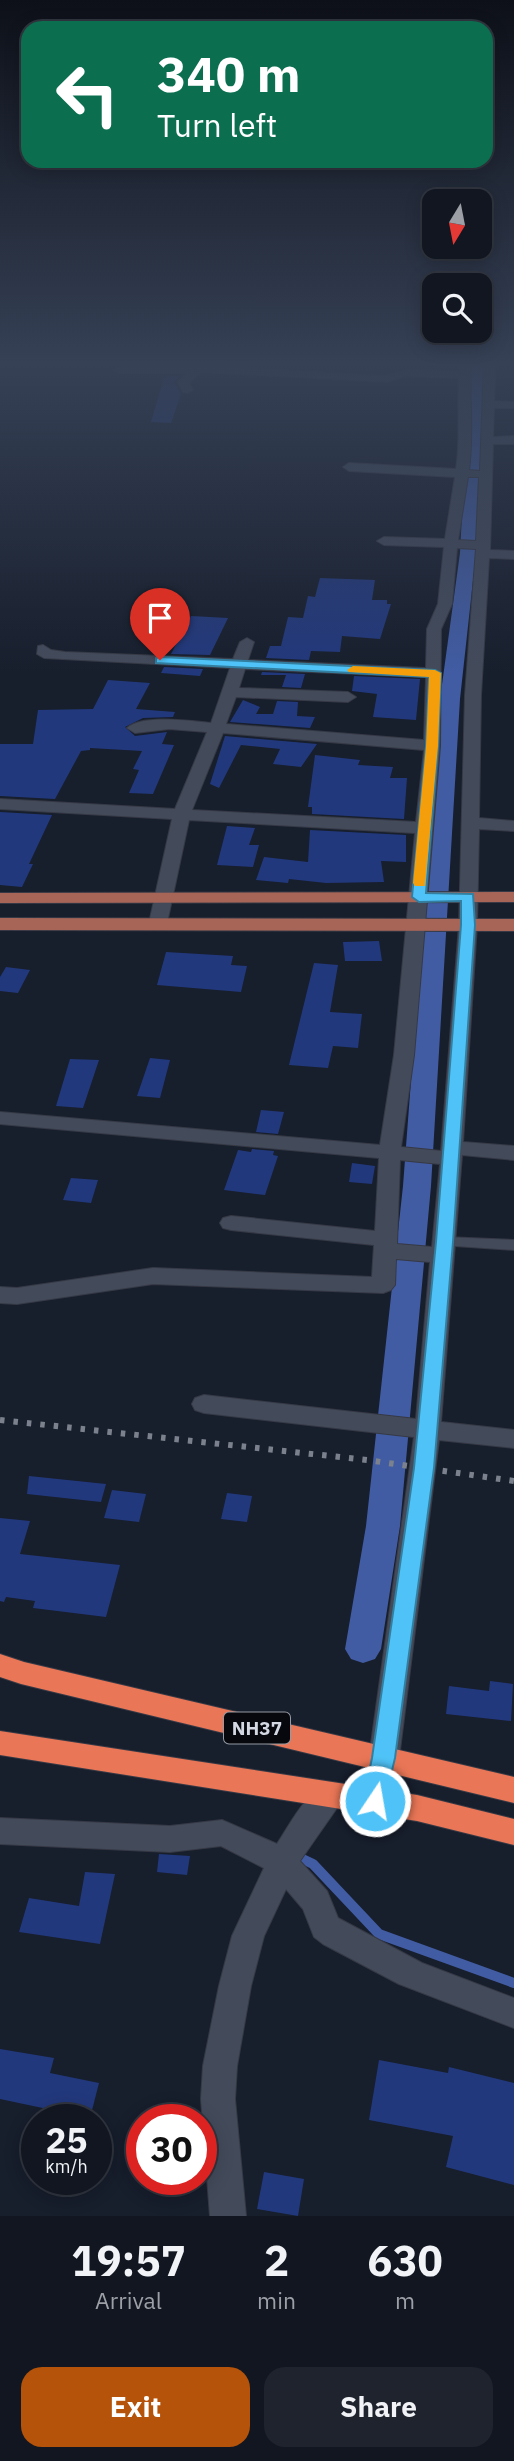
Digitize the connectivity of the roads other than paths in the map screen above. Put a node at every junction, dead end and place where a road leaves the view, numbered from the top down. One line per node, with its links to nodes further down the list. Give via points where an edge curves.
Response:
1 (472, 466): 4 (street)
2 (476, 466): 4 (street)
3 (349, 467): 4 (street)
4 (473, 474): 6 (street); 6 (street)
5 (384, 541): 6 (street)
6 (471, 547): 7 (street); 12 (street, via 434,629); 19 (street)
7 (514, 555)
8 (247, 642): 10 (street)
9 (43, 649): 10 (street, via 51,655)
10 (239, 664): 11 (street); 13 (street)
11 (352, 670): 12 (street); 13 (street, via 347,705)
12 (435, 673): 16 (street)
13 (230, 692): 15 (street)
14 (135, 728): 15 (street, via 169,724)
15 (217, 728): 16 (street); 18 (street)
16 (432, 746): 21 (street)
17 (0, 804): 18 (street)
18 (181, 815): 21 (street); 22 (street)
19 (471, 823): 20 (street); 24 (street)
20 (514, 826)
21 (424, 828): 23 (street)
22 (162, 897): 23 (main road); 26 (main road); 27 (street)
23 (424, 897): 24 (main road); 29 (street)
24 (463, 897): 25 (main road); 30 (street)
25 (514, 897)
26 (0, 898)
27 (158, 923): 28 (main road); 29 (main road)
28 (0, 924)
29 (421, 925): 30 (main road); 33 (street)
30 (463, 925): 31 (main road); 35 (street)
31 (514, 925)
32 (0, 1118): 33 (street)
33 (396, 1152): 35 (street); 38 (street)
34 (514, 1153): 35 (street)
35 (448, 1154): 39 (street)
36 (231, 1223): 38 (street)
37 (514, 1245): 39 (lane)
38 (390, 1247): 39 (street); 40 (street, via 383,1285 153,1276)
39 (441, 1251): 42 (street)
40 (0, 1295)
41 (204, 1405): 42 (street)
42 (420, 1428): 43 (street); 46 (street, via 424,1468)
43 (514, 1439)
44 (0, 1665): 46 (highway, NH37)
45 (0, 1743): 48 (highway)
46 (384, 1758): 47 (highway, NH37); 49 (street)
47 (514, 1790)
48 (331, 1794): 49 (highway); 52 (street)
49 (375, 1801): 51 (highway)
50 (0, 1831): 52 (street, via 170,1839 222,1833)
51 (514, 1832)
52 (282, 1863): 53 (street, via 316,1901 325,1927 334,1934 411,1974); 54 (street, via 248,1936 220,2066 218,2099)
53 (514, 2013)
54 (232, 2214)

